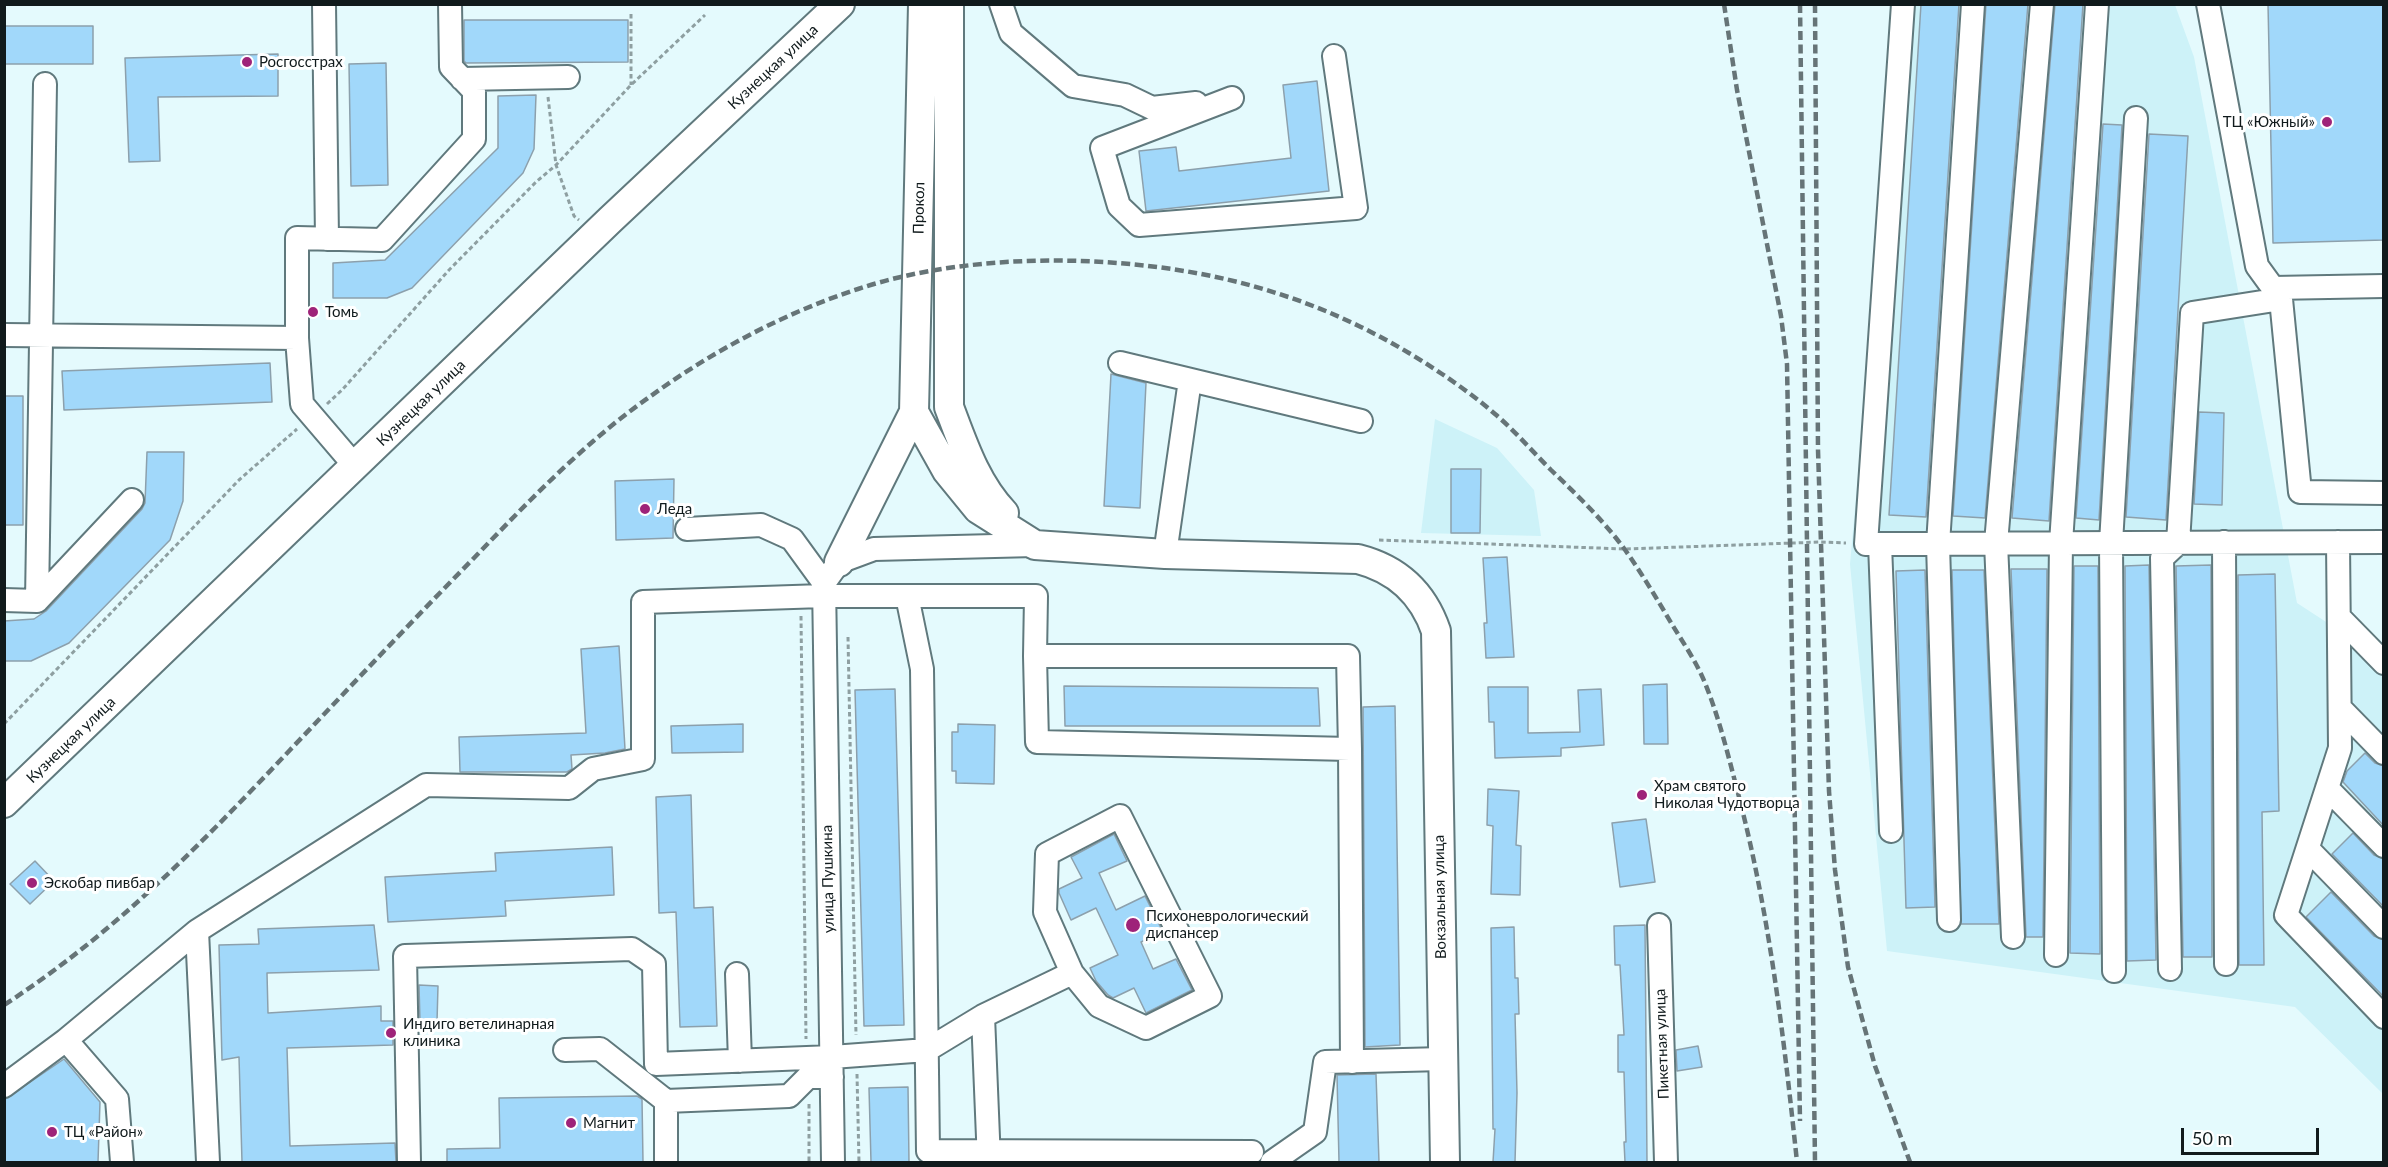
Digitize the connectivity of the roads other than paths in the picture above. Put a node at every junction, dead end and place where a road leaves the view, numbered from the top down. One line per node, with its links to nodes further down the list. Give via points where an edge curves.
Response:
1 (324, 4): 17 (street)
2 (450, 4): 14 (street, via 451,67)
3 (840, 4): 27 (main road, Кузнецкая улица)
4 (923, 4): 25 (main road, Прокол)
5 (949, 4): 40 (main road, via 949,407 967,457 994,502)
6 (1001, 4): 12 (street, via 1011,33 1073,86 1125,95 1152,108 1232,98 1102,147 1119,206 1139,225 1356,208)
7 (1903, 4): 38 (street)
8 (1973, 4): 39 (street)
9 (2042, 4): 33 (street)
10 (2097, 4): 34 (street)
11 (2208, 4): 19 (street, via 2257,266)
12 (1334, 56)
13 (568, 77): 14 (street)
14 (462, 79): 17 (street, via 474,91 474,140 382,240)
15 (45, 84): 21 (street)
16 (2136, 117): 35 (street)
17 (327, 238): 22 (street, via 297,238)
18 (2384, 286): 19 (street)
19 (2277, 293): 28 (street, via 2300,492); 36 (street, via 2192,313)
20 (4, 335): 21 (street)
21 (41, 335): 22 (street); 45 (street)
22 (297, 338): 27 (street, via 302,404)
23 (1120, 363): 24 (street)
24 (1190, 380): 26 (street); 41 (street)
25 (914, 412): 40 (main road, via 947,471 978,509); 42 (main road)
26 (1361, 421)
27 (355, 466): 53 (main road, Кузнецкая улица)
28 (2384, 493)
29 (132, 500): 45 (street)
30 (687, 529): 42 (street, via 761,525 792,539)
31 (2338, 542): 32 (street); 37 (street); 46 (street)
32 (2384, 542)
33 (1996, 543): 34 (street); 39 (street); 61 (street)
34 (2061, 543): 35 (street); 62 (street)
35 (2111, 543): 36 (street); 65 (street)
36 (2178, 543): 37 (street); 64 (street, via 2162,558)
37 (2224, 543): 63 (street)
38 (1873, 544): 39 (street); 54 (street)
39 (1938, 544): 57 (street)
40 (1035, 545): 41 (main road); 42 (street, via 874,549)
41 (1165, 554): 73 (main road, Вокзальная улица, via 1358,559 1387,569 1404,581 1431,615 1436,631)
42 (821, 584): 43 (street); 60 (street, via 643,602 644,759 593,769 569,788 426,785); 76 (street, улица Пушкина)
43 (907, 596): 47 (street, via 1036,597); 72 (street, via 922,669)
44 (4, 600): 45 (street)
45 (37, 601)
46 (2339, 617): 48 (street); 49 (street)
47 (1035, 656): 50 (street, via 1037,742); 50 (street, via 1347,656)
48 (2384, 663)
49 (2340, 708): 51 (street); 52 (street, via 2340,748)
50 (1350, 749): 75 (street)
51 (2384, 753)
52 (2327, 788): 55 (street); 56 (street)
53 (4, 803)
54 (1891, 831)
55 (2384, 846)
56 (2308, 849): 59 (street); 69 (street, via 2286,915)
57 (1949, 920)
58 (1659, 925): 88 (street, Пикетная улица)
59 (2384, 927)
60 (197, 931): 70 (street); 83 (street)
61 (2013, 937)
62 (2056, 955)
63 (2226, 964)
64 (2170, 969)
65 (2114, 971)
66 (738, 974): 74 (street)
67 (1072, 974): 67 (street, via 1099,1006 1146,1028 1210,996 1120,816 1047,854 1045,912); 68 (street)
68 (983, 1016): 72 (street); 80 (street)
69 (2384, 1017)
70 (66, 1040): 78 (street); 82 (street, via 117,1099)
71 (565, 1050): 79 (street, via 600,1049)
72 (927, 1050): 76 (street, via 857,1055); 80 (street, via 928,1151)
73 (1443, 1059): 75 (street); 87 (main road, Вокзальная улица)
74 (740, 1061): 77 (street); 84 (street, via 656,1064 654,964 632,949 405,956)
75 (1352, 1062): 81 (street, via 1325,1062 1315,1132)
76 (832, 1067): 77 (street); 86 (street, улица Пушкина)
77 (807, 1068): 79 (street, via 789,1096)
78 (4, 1086)
79 (666, 1101): 85 (street)
80 (988, 1156): 81 (street)
81 (1262, 1157)
82 (122, 1162)
83 (208, 1162)
84 (409, 1162)
85 (666, 1162)
86 (833, 1162)
87 (1445, 1162)
88 (1666, 1162)

